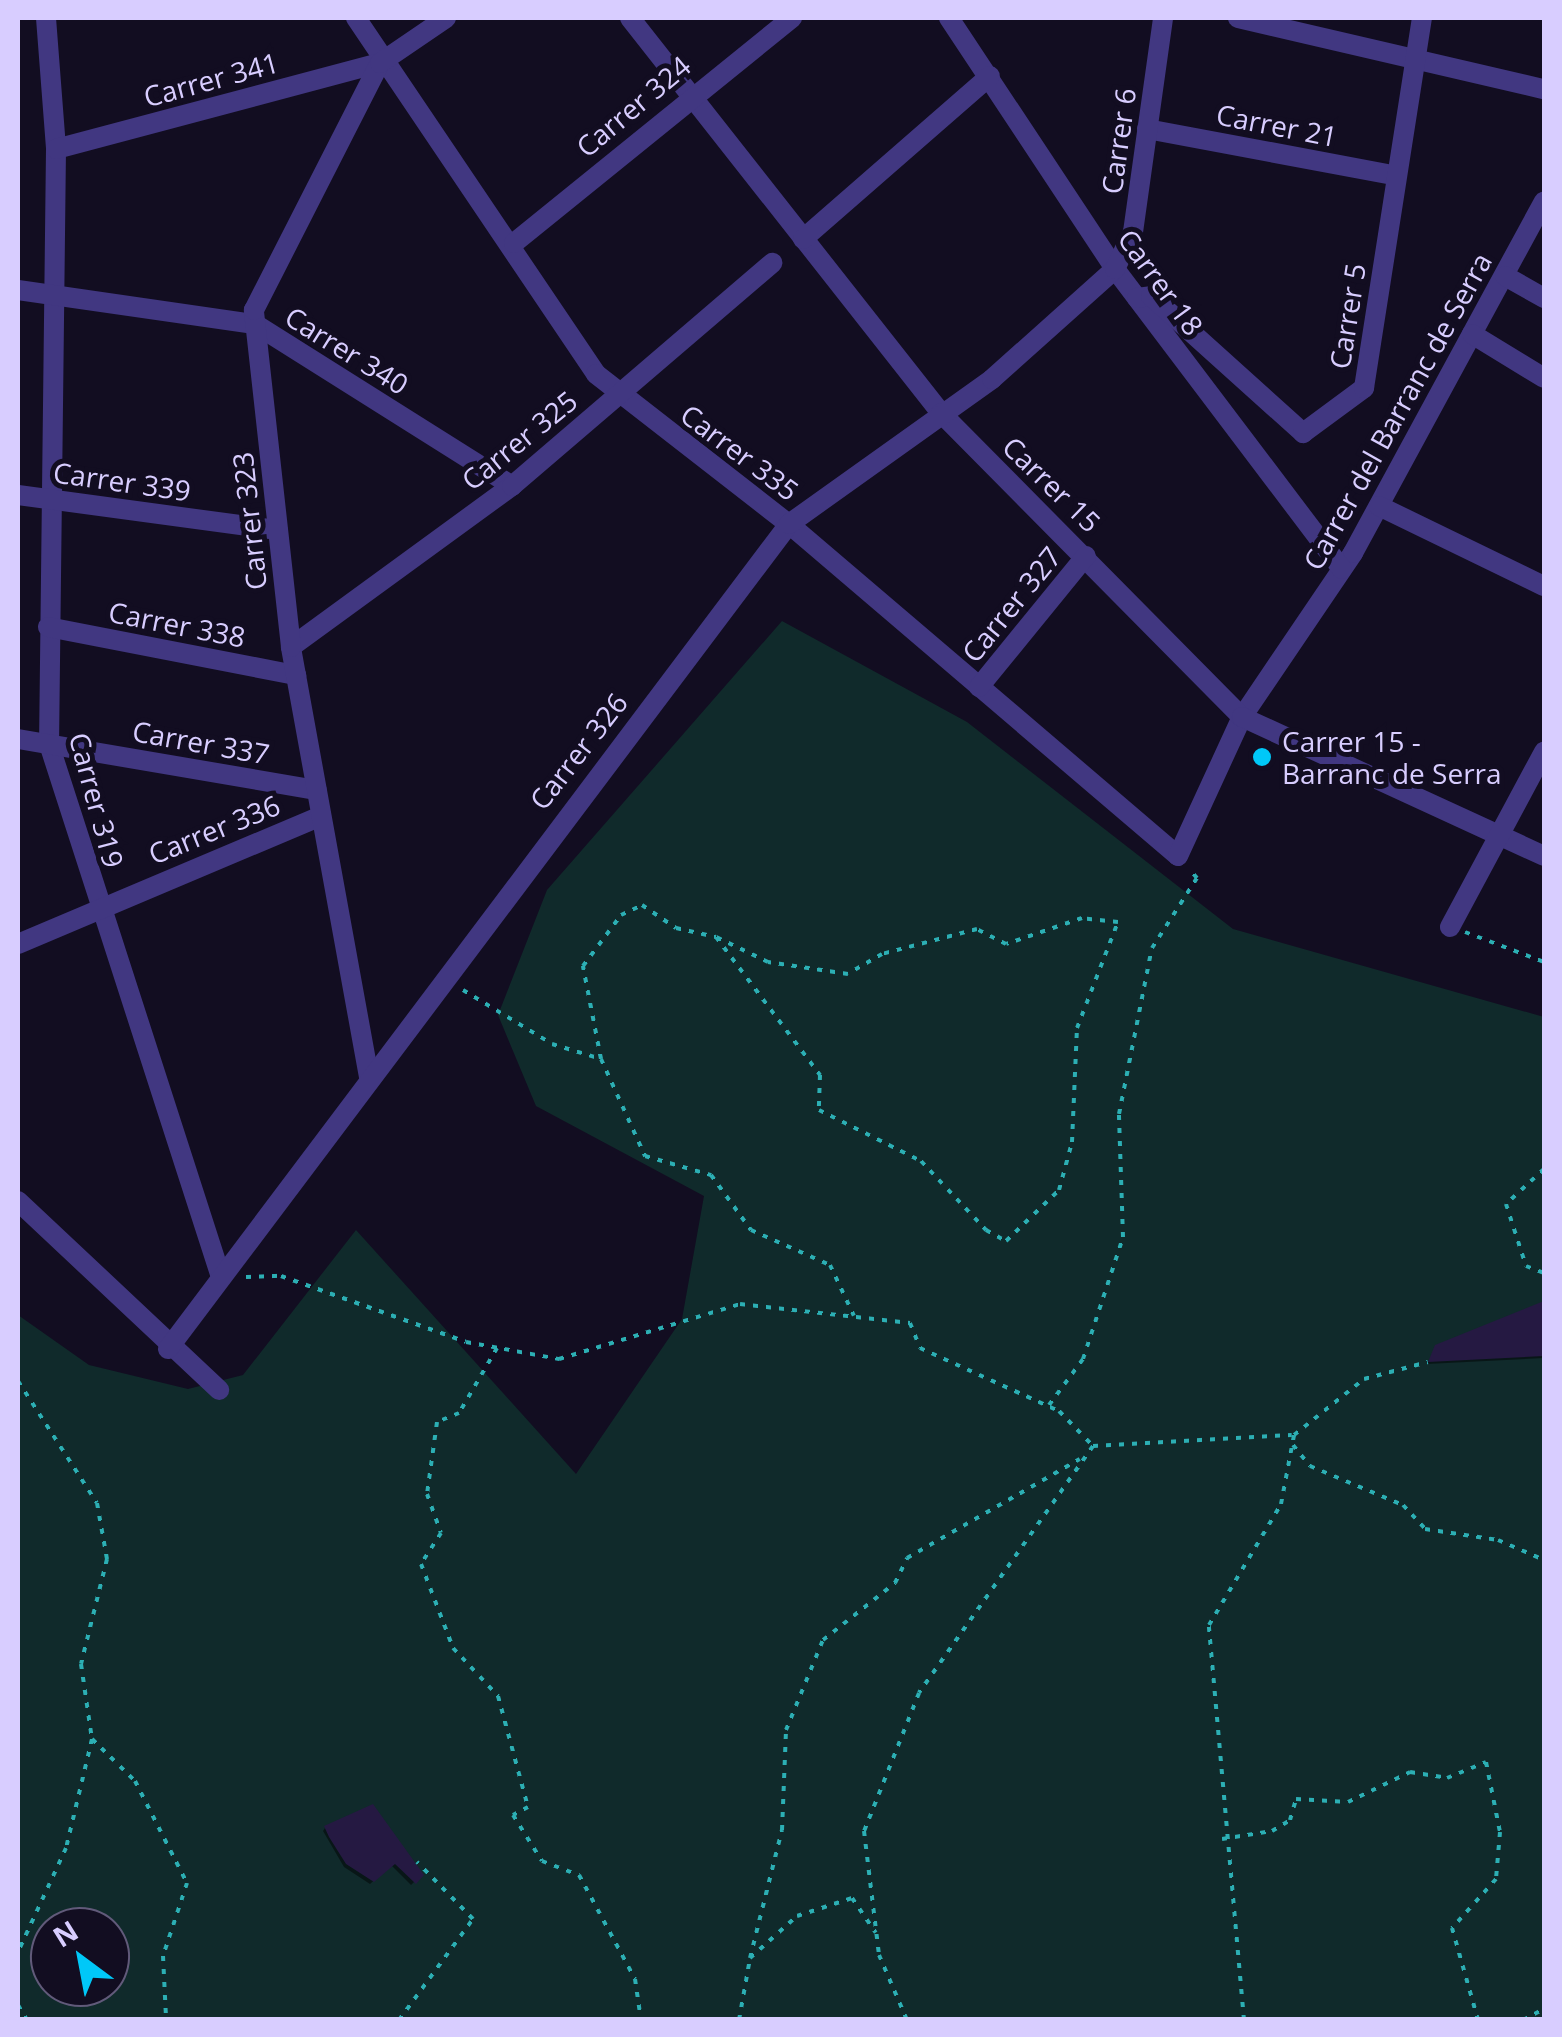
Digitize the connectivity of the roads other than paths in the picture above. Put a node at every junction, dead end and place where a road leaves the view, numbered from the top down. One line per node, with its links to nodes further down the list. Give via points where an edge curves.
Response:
1 (46, 18): 16 (street, Carrer 319)
2 (356, 18): 11 (street, Carrer 335)
3 (446, 18): 11 (street, Carrer 323)
4 (630, 18): 14 (street, Carrer 15)
5 (792, 18): 14 (street, Carrer 324)
6 (949, 18): 12 (street, Carrer 18)
7 (1163, 18): 15 (street, Carrer 6)
8 (1238, 18): 10 (street)
9 (1422, 18): 10 (street, Carrer 5)
10 (1416, 55): 13 (street); 17 (street, Carrer 5)
11 (380, 63): 16 (street, Carrer 341); 20 (street, Carrer 335); 28 (street, Carrer 323, via 254,310)
12 (990, 76): 19 (street); 22 (street, Carrer 18)
13 (1544, 89)
14 (689, 92): 19 (street, Carrer 15); 20 (street, Carrer 324)
15 (1147, 129): 17 (street, Carrer 21); 22 (street, Carrer 6, via 1133,232)
16 (56, 149): 25 (street, Carrer 319)
17 (1397, 176): 26 (street, Carrer 5, via 1364,388 1312,433 1151,296)
18 (1544, 201): 23 (street, Carrer del Barranc de Serra)
19 (804, 240): 32 (street, Carrer 15)
20 (514, 243): 31 (street, Carrer 335)
21 (772, 263): 31 (street, Carrer 325)
22 (1114, 269): 26 (street, Carrer 18); 32 (street, Carrer 326)
23 (1505, 276): 27 (street); 29 (street, Carrer del Barranc de Serra)
24 (18, 290): 25 (street, Carrer 340)
25 (54, 296): 28 (street, Carrer 340); 35 (street, Carrer 319)
26 (1136, 298): 40 (street, Carrer 18)
27 (1544, 298)
28 (256, 324): 33 (street, Carrer 340); 38 (street, Carrer 323)
29 (1472, 334): 30 (street); 36 (street, Carrer del Barranc de Serra)
30 (1544, 378)
31 (618, 394): 33 (street, Carrer 325); 37 (street, Carrer 335)
32 (941, 414): 37 (street, Carrer 326); 39 (street, Carrer 15)
33 (512, 486): 43 (street, Carrer 325)
34 (18, 495): 35 (street, Carrer 339)
35 (47, 499): 38 (street, Carrer 339); 42 (street, Carrer 319)
36 (1379, 506): 40 (street, Carrer del Barranc de Serra); 41 (street)
37 (790, 524): 45 (street, Carrer 335); 58 (street, Carrer 326)
38 (278, 530): 43 (street, Carrer 323)
39 (1086, 556): 45 (street, Carrer 327); 46 (street, Carrer 15)
40 (1342, 569): 46 (street, Carrer del Barranc de Serra)
41 (1544, 586)
42 (48, 627): 44 (street, Carrer 338); 48 (street, Carrer 319)
43 (291, 647): 44 (street, Carrer 323)
44 (296, 674): 50 (street, Carrer 323)
45 (979, 687): 53 (street, Carrer 335)
46 (1242, 716): 52 (street, Carrer 15); 53 (street, Carrer del Barranc de Serra)
47 (18, 739): 48 (street, Carrer 337)
48 (50, 744): 50 (street, Carrer 337); 55 (street, Carrer 319)
49 (1544, 752): 52 (street)
50 (316, 790): 51 (street, Carrer 323)
51 (321, 816): 55 (street, Carrer 336); 58 (street, Carrer 323)
52 (1496, 834): 54 (street, Carrer 15); 56 (street)
53 (1178, 856)
54 (1544, 856)
55 (97, 906): 57 (street, Carrer 336); 60 (street, Carrer 319)
56 (1450, 927)
57 (18, 944)
58 (368, 1077): 60 (street, Carrer 326)
59 (18, 1200): 61 (street)
60 (221, 1277): 61 (street, Carrer 326)
61 (168, 1348): 62 (street)
62 (219, 1390)

